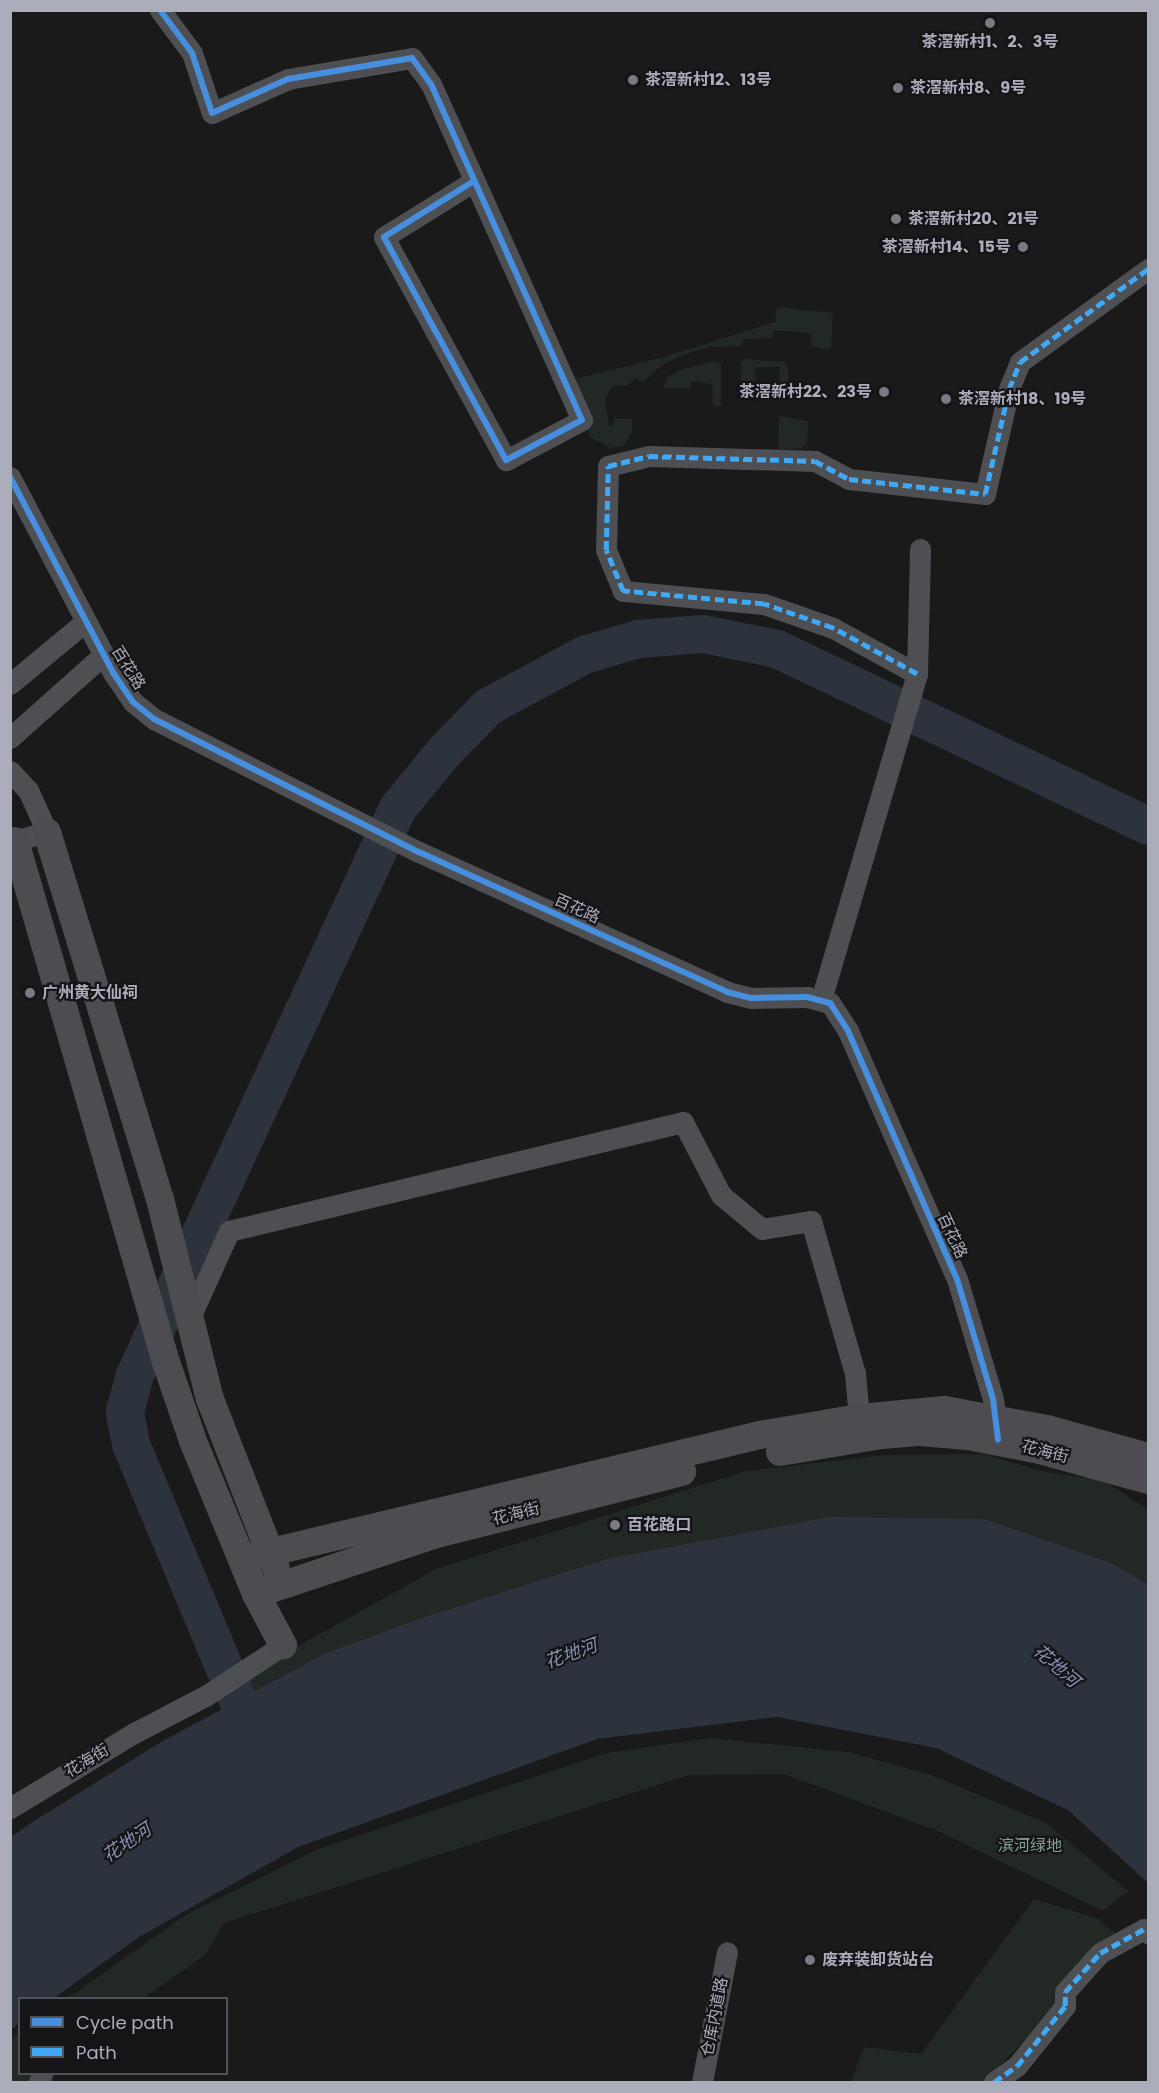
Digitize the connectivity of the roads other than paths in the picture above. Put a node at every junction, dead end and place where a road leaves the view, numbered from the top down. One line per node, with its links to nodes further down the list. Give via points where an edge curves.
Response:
1 (160, 10): 2 (street, via 192,53 212,113 288,79 412,58 431,84)
2 (474, 181): 2 (street, via 582,420 506,460 384,237)
3 (1149, 269): 8 (street, via 1020,362 985,494 849,479 815,460 649,456 608,466 606,550 623,591 764,604 833,628)
4 (10, 477): 6 (street, 百花路)
5 (920, 549): 8 (street)
6 (85, 621): 7 (street, 百花路); 9 (street)
7 (103, 655): 10 (street); 14 (street, 百花路, via 133,702 154,719 398,841 740,996)
8 (914, 680): 14 (street)
9 (10, 684)
10 (10, 738)
11 (10, 771): 12 (street, via 28,790)
12 (47, 832): 13 (street); 15 (street, via 160,1199)
13 (12, 838): 21 (street, via 166,1362 193,1441)
14 (821, 1000): 17 (street, 百花路, via 839,1012 957,1279)
15 (188, 1322): 16 (street, via 229,1231 683,1122 721,1195 762,1229 811,1221 855,1373); 20 (street, via 210,1399)
16 (859, 1418): 17 (street, 花海街, via 945,1410); 20 (street, 花海街, via 760,1435)
17 (996, 1429): 18 (street, 花海街); 19 (street, 花海街); 22 (street, 花海街, via 911,1433 734,1459 433,1535)
18 (1149, 1457)
19 (1149, 1480)
20 (269, 1552): 21 (street, 花海街); 22 (street)
21 (242, 1559): 23 (street)
22 (283, 1584): 23 (street, 花海街)
23 (256, 1594): 24 (street, 花海街)
24 (283, 1645): 25 (street, 花海街, via 203,1697 134,1733)
25 (10, 1808)
26 (1149, 1932): 29 (street, via 1144,1929 1100,1953 1065,1992 1065,2006 1017,2066)
27 (727, 1952): 28 (street, 仓库内道路)
28 (702, 2082)
29 (994, 2082)

